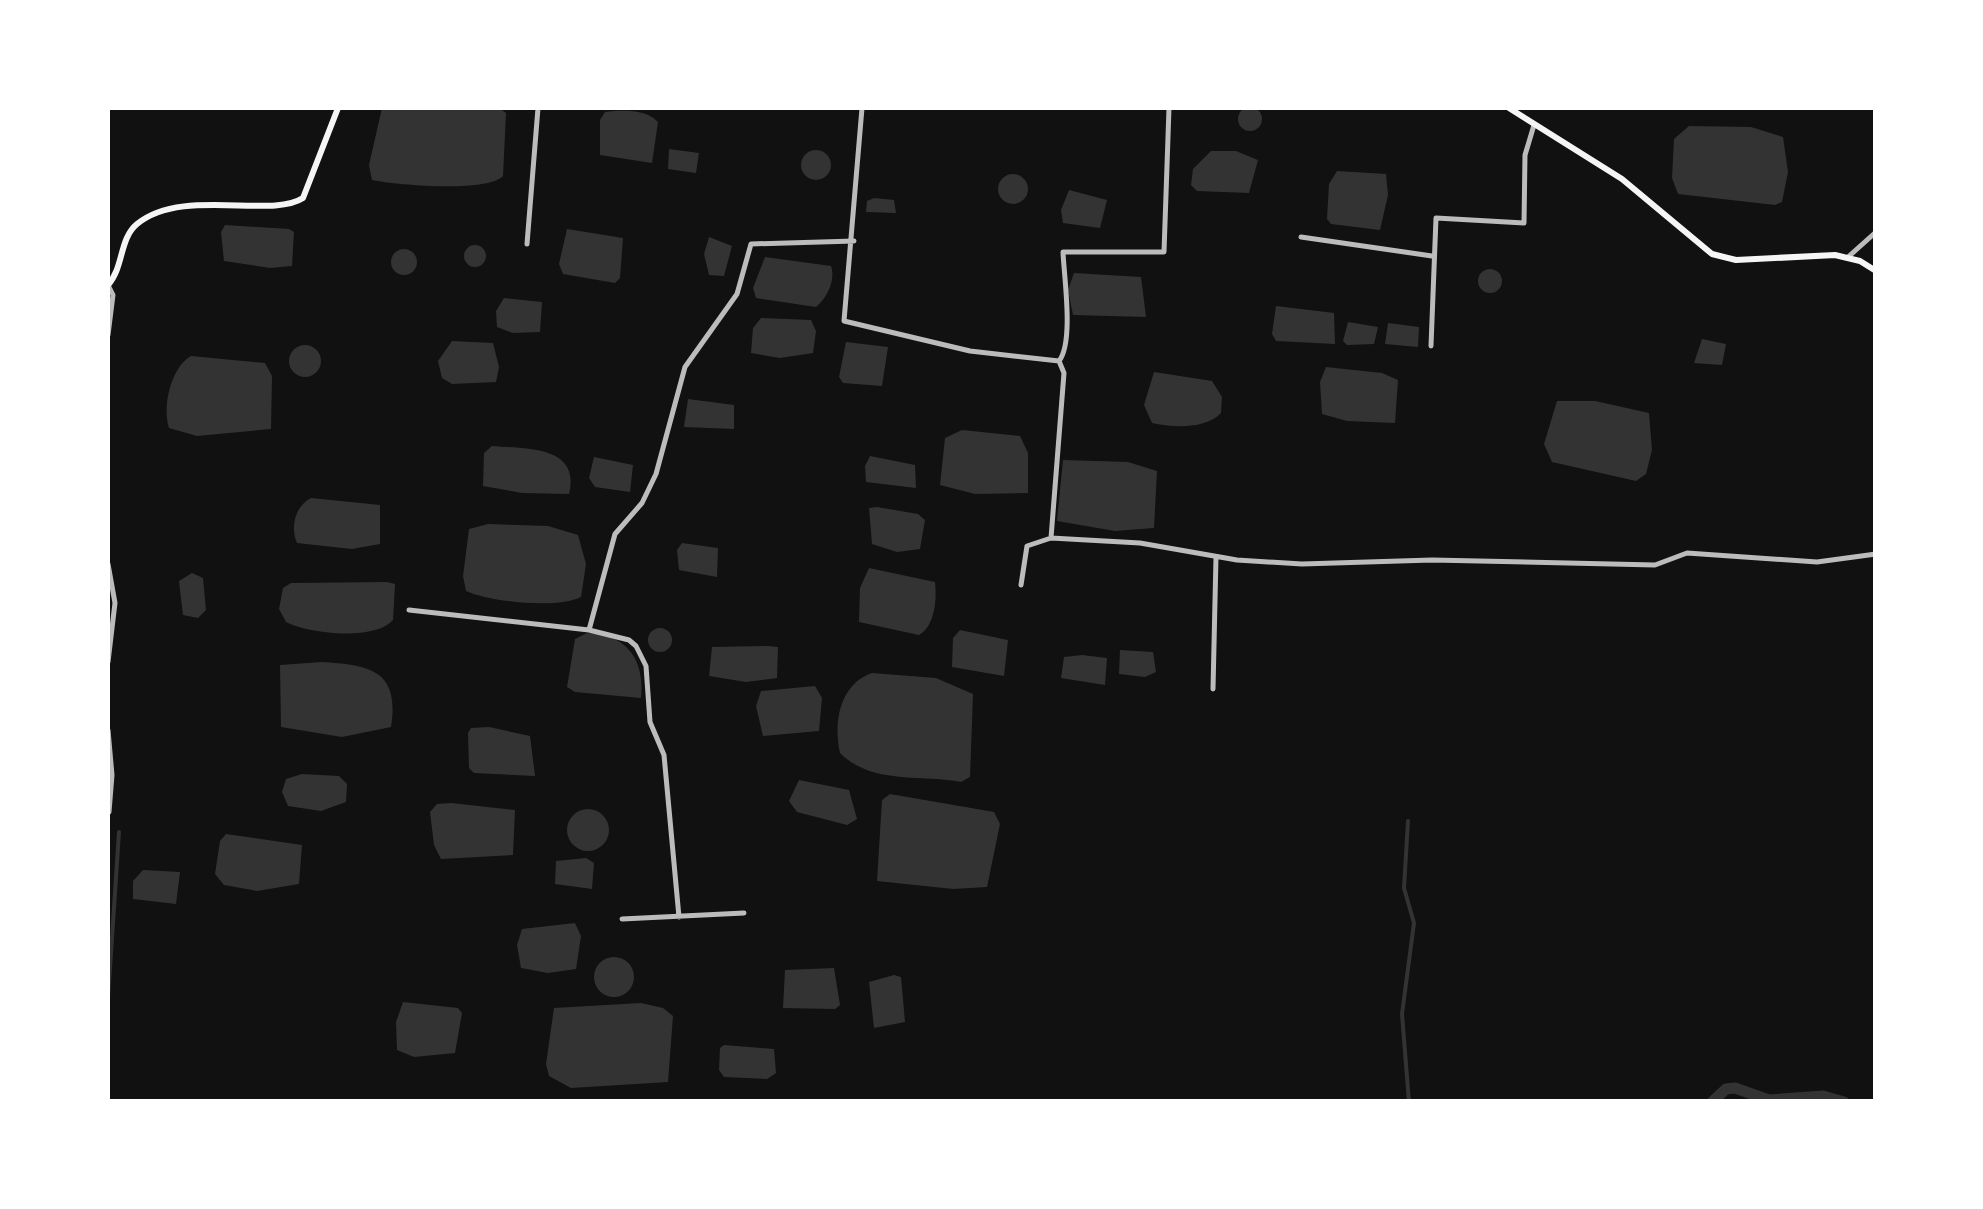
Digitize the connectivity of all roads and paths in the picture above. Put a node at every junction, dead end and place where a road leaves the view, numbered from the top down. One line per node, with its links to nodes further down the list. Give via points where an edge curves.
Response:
1 (338, 108): 14 (main road, via 303,198 153,215 128,234)
2 (538, 108): 10 (street)
3 (862, 108): 9 (street)
4 (1169, 108): 17 (street, via 1164,252 1063,252 1067,320)
5 (1509, 108): 6 (main road)
6 (1535, 124): 11 (street, via 1525,155 1524,223 1436,218); 12 (main road, via 1622,179 1712,254 1736,260)
7 (1876, 232): 12 (street)
8 (1301, 237): 11 (street)
9 (854, 241): 17 (street, via 844,321 970,352); 24 (street, via 751,244 737,294 685,367 656,474 615,534)
10 (527, 244)
11 (1433, 256): 16 (street)
12 (1848, 257): 13 (main road)
13 (1876, 271)
14 (108, 285): 15 (street)
15 (108, 335)
16 (1430, 346)
17 (1059, 361): 18 (street, via 1064,373)
18 (1051, 538): 20 (street, via 1140,542); 22 (street, via 1027,546)
19 (1876, 554): 20 (street, via 1817,562 1687,553 1654,565 1302,564)
20 (1216, 557): 26 (street)
21 (108, 564): 25 (street, via 115,603)
22 (1021, 585)
23 (410, 610): 24 (street)
24 (589, 630): 30 (street, via 629,640 646,666 647,710 664,756)
25 (108, 662)
26 (1213, 689)
27 (108, 730): 28 (street)
28 (109, 812)
29 (744, 912): 30 (street)
30 (679, 917): 31 (street)
31 (622, 919)

